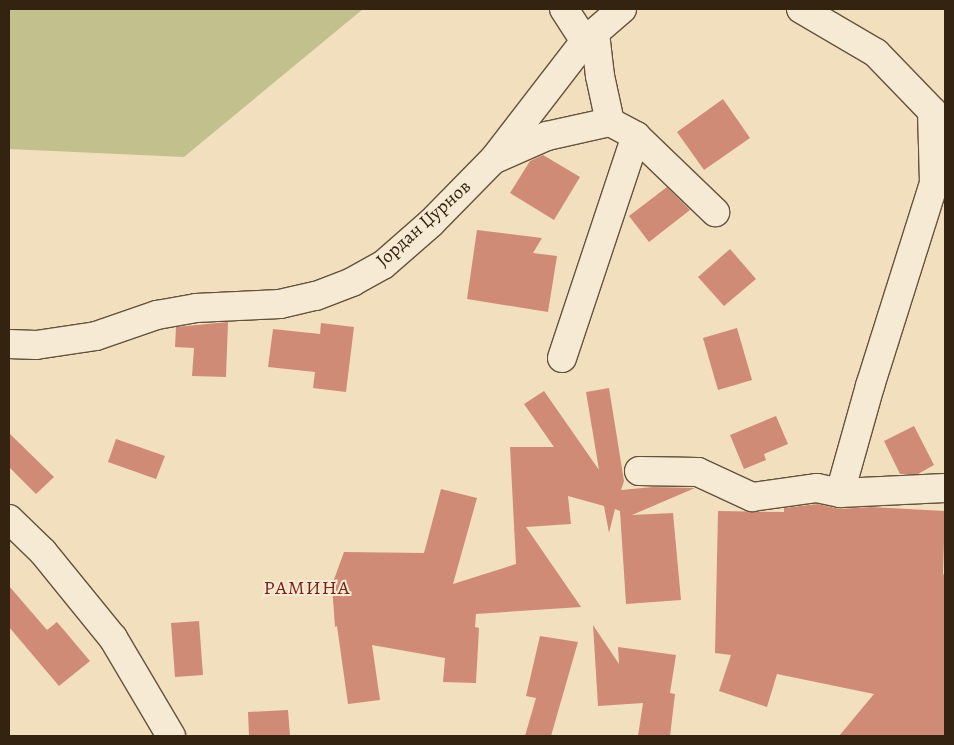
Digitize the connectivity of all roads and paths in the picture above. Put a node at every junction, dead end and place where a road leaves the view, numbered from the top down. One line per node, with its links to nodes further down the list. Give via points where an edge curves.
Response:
1 (564, 9): 4 (street)
2 (622, 9): 4 (street, Јордан Џурнов)
3 (802, 9): 13 (street, via 876,53 932,111 934,183)
4 (590, 37): 5 (street); 7 (street, Јордан Џурнов)
5 (610, 122): 6 (street); 7 (street, via 546,136)
6 (636, 136): 8 (street); 10 (street)
7 (494, 159): 9 (street, Јордан Џурнов, via 431,223 382,265 352,282 316,296 280,304 196,308 157,315 96,336 36,345)
8 (715, 212)
9 (9, 344)
10 (562, 358)
11 (639, 471): 13 (street, via 698,472 752,497 817,488)
12 (945, 488): 13 (street)
13 (840, 493)
14 (9, 519): 15 (street, via 43,552 113,638)
15 (172, 736)

